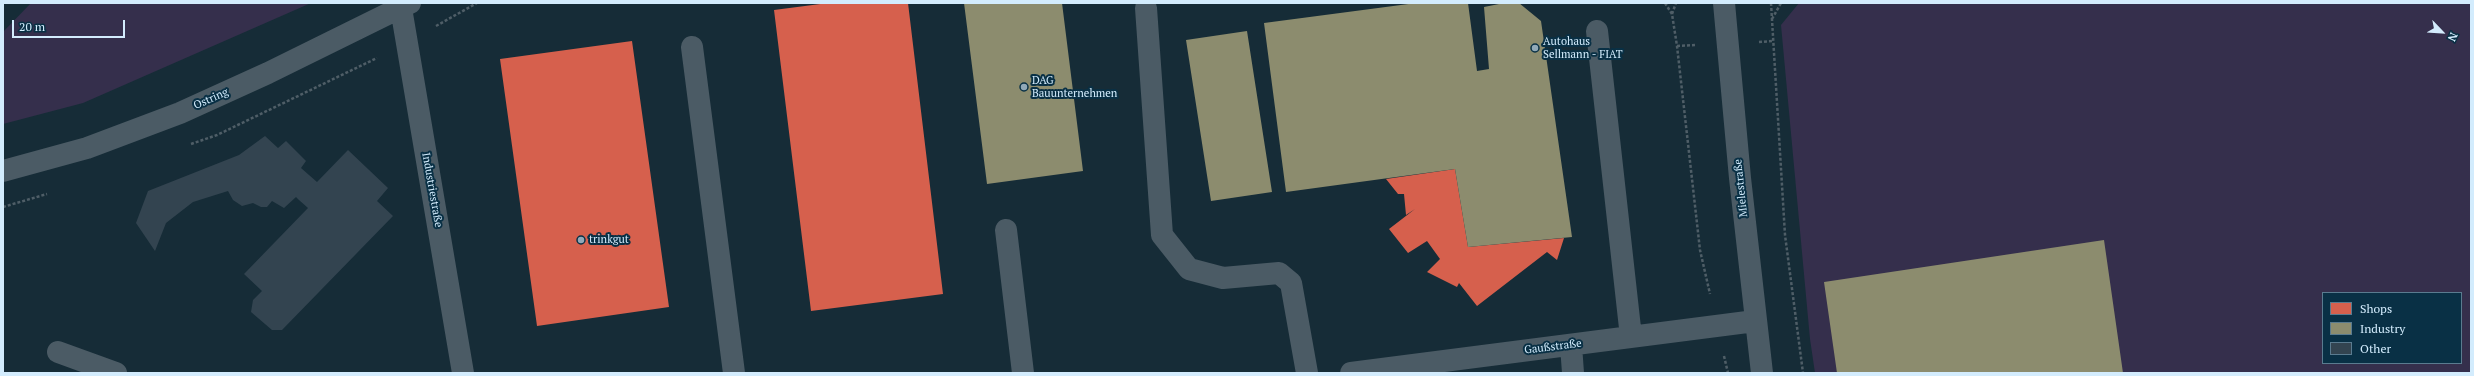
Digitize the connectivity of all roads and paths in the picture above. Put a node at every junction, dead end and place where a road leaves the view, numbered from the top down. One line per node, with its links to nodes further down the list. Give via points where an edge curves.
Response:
1 (1665, 3): 8 (path)
2 (1676, 3): 8 (path)
3 (1724, 3): 14 (street, Mielestraße)
4 (1771, 3): 9 (path)
5 (1781, 3): 9 (path)
6 (405, 5): 12 (street, Ostring, via 268,73 180,113 87,148); 20 (street, Industriestraße)
7 (1146, 8): 23 (street, via 1162,235 1189,269 1223,278 1279,273 1291,283)
8 (1672, 14): 15 (path, via 1700,250)
9 (1772, 20): 28 (path, via 1785,235)
10 (1597, 31): 16 (street)
11 (692, 48): 21 (street)
12 (3, 171)
13 (1006, 230): 22 (street)
14 (1755, 321): 15 (street, Gaußstraße); 27 (street, Mielestraße)
15 (1718, 326): 16 (street, Gaußstraße); 26 (path)
16 (1631, 337): 17 (street, Gaußstraße)
17 (1571, 345): 24 (street, Gaußstraße); 25 (street)
18 (58, 352): 19 (street)
19 (116, 373)
20 (463, 373)
21 (734, 373)
22 (1023, 373)
23 (1307, 373)
24 (1351, 373)
25 (1573, 373)
26 (1728, 373)
27 (1762, 373)
28 (1803, 373)

